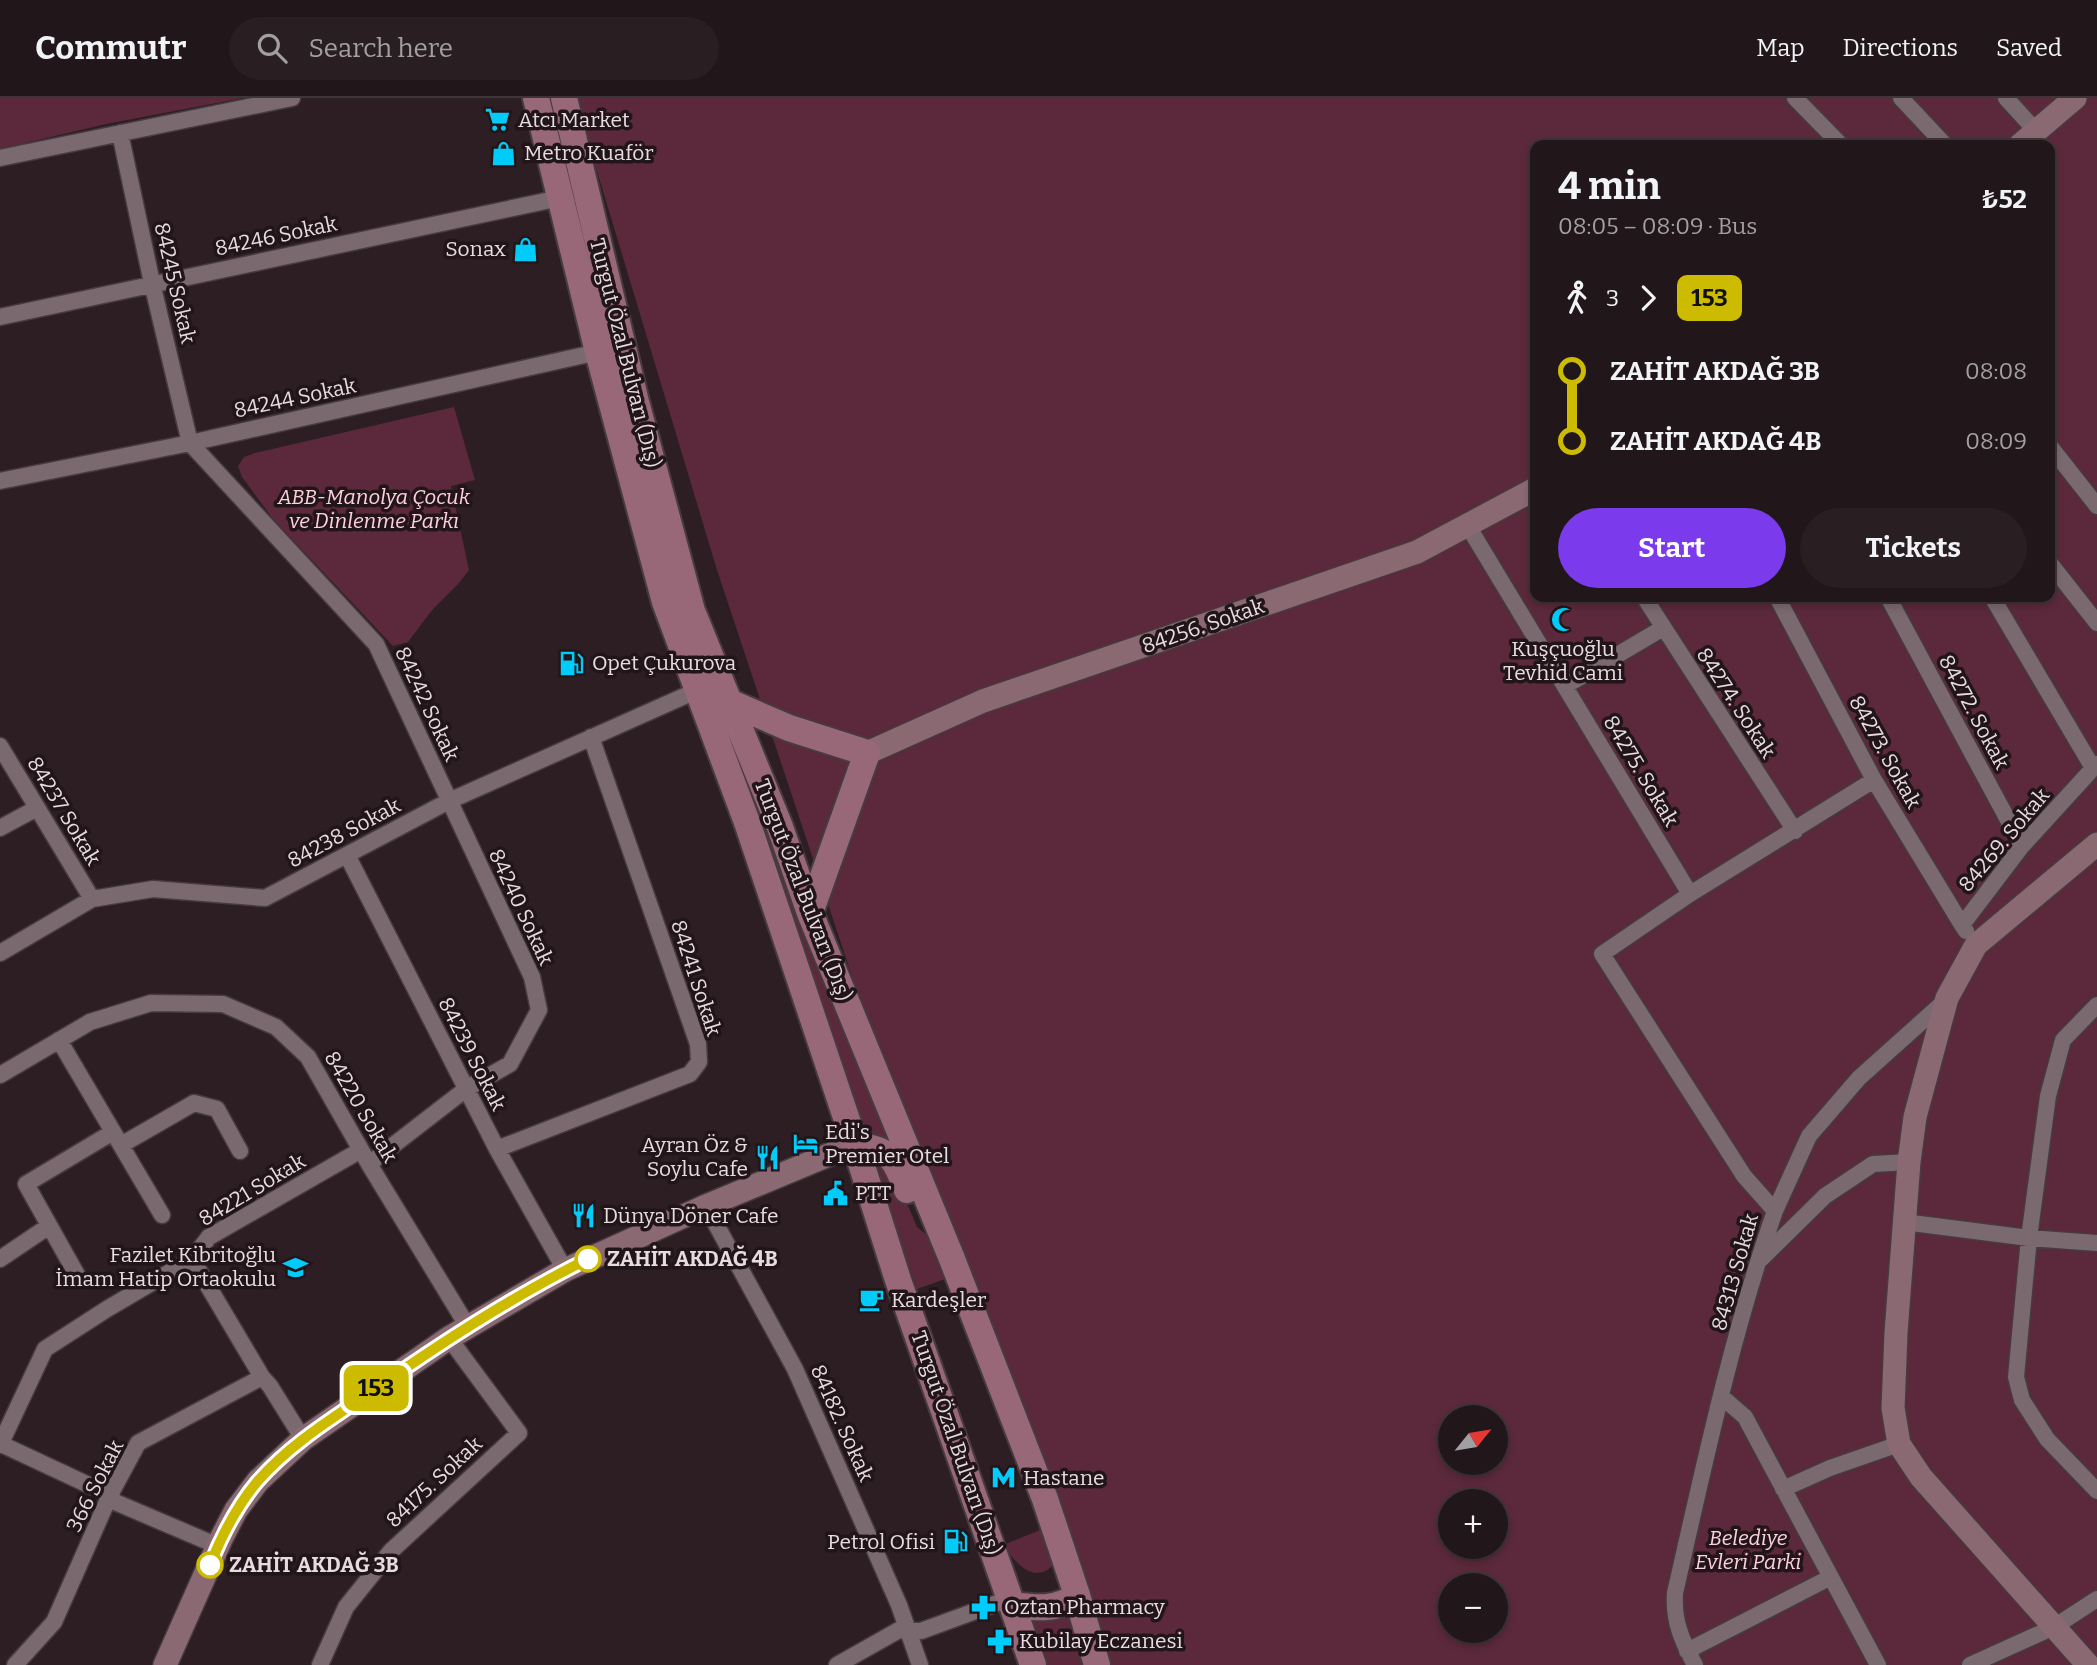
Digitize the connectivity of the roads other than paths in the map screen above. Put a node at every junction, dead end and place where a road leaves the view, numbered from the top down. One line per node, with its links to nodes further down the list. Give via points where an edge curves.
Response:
1 (292, 98): 8 (street)
2 (536, 98): 13 (main road, Turgut Özal Bulvarı (Dış))
3 (564, 98): 32 (main road, Turgut Özal Bulvarı (Dış), via 692,611)
4 (1796, 98): 10 (street)
5 (1902, 98): 11 (street)
6 (2006, 98): 9 (street)
7 (2075, 98): 9 (street)
8 (120, 133): 12 (street); 14 (street, 84245 Sokak)
9 (2028, 138)
10 (1836, 140)
11 (1940, 140)
12 (0, 158)
13 (560, 198): 14 (street, 84246 Sokak); 16 (main road, Turgut Özal Bulvarı (Dış))
14 (152, 284): 15 (street, 84246 Sokak); 17 (street, 84245 Sokak)
15 (0, 317)
16 (598, 352): 17 (street, 84244 Sokak); 31 (main road, Turgut Özal Bulvarı (Dış), via 665,602)
17 (190, 443): 19 (street, 84244 Sokak); 38 (street, 84242 Sokak, via 376,644)
18 (2055, 453): 21 (street)
19 (0, 481)
20 (1530, 492): 22 (street, 84256. Sokak)
21 (2097, 506)
22 (1468, 526): 30 (street, 84275. Sokak); 35 (street, 84256. Sokak, via 1417,552 983,701)
23 (2055, 570): 28 (street)
24 (1647, 602): 29 (street, 84274. Sokak)
25 (1780, 602): 37 (street, 84273. Sokak)
26 (1891, 602): 43 (street, 84272. Sokak)
27 (1996, 602): 36 (street)
28 (2097, 623)
29 (1663, 628): 30 (street); 41 (street, 84274. Sokak)
30 (1565, 686): 45 (street, 84275. Sokak)
31 (698, 690): 33 (street, 84238 Sokak); 57 (main road, Turgut Özal Bulvarı (Dış))
32 (729, 702): 35 (main road, via 789,729); 47 (main road, Turgut Özal Bulvarı (Dış))
33 (591, 737): 38 (street, 84238 Sokak); 58 (street, 84241 Sokak, via 698,1044 699,1062 690,1074)
34 (0, 746): 39 (street, 84237 Sokak)
35 (867, 753): 47 (main road)
36 (2095, 766): 43 (street, 84269. Sokak)
37 (1874, 779): 41 (street); 48 (street, 84273. Sokak)
38 (449, 801): 44 (street, 84238 Sokak); 55 (street, 84240 Sokak, via 532,977 539,1010 510,1064)
39 (37, 808): 40 (street); 46 (street, 84237 Sokak)
40 (0, 828)
41 (1794, 831): 45 (street)
42 (2097, 845): 49 (street)
43 (2022, 846): 48 (street, 84269. Sokak)
44 (347, 855): 46 (street, 84238 Sokak, via 265,898 153,889); 55 (street, 84239 Sokak)
45 (1690, 894): 63 (street, 84313 Sokak, via 1602,954 1744,1176)
46 (92, 899): 50 (street, 84238 Sokak)
47 (810, 913): 71 (main road, Turgut Özal Bulvarı (Dış))
48 (1962, 925): 49 (street, 84269. Sokak)
49 (1976, 945): 51 (street)
50 (0, 953)
51 (1947, 998): 61 (street, via 1915,1117); 63 (street, via 1859,1078 1809,1136)
52 (2097, 1006): 67 (street, via 2063,1040 2048,1097)
53 (59, 1040): 54 (street, 84220 Sokak); 56 (street); 60 (street, 84220 Sokak, via 90,1022 151,1003 223,1004 276,1027 308,1057)
54 (0, 1075)
55 (466, 1089): 58 (street, 84239 Sokak); 60 (street, 84240 Sokak)
56 (117, 1139): 59 (street, via 194,1103 217,1109); 64 (street); 66 (street, via 26,1184)
57 (855, 1144): 62 (street); 71 (main road, via 880,1150 896,1162 923,1229); 88 (main road, Turgut Özal Bulvarı (Dış))
58 (497, 1149): 73 (street, 84239 Sokak)
59 (240, 1151)
60 (365, 1157): 70 (street, 84221 Sokak, via 209,1237); 75 (street, 84220 Sokak)
61 (1909, 1162): 65 (street); 72 (street, via 1873,1164 1825,1196)
62 (706, 1206): 73 (street); 90 (street, 84182. Sokak, via 795,1369)
63 (1775, 1211): 72 (street, 84313 Sokak)
64 (162, 1215)
65 (1904, 1222): 67 (street); 80 (street, via 1893,1408)
66 (49, 1226): 69 (street); 74 (street)
67 (2029, 1238): 68 (street); 82 (street, via 2016,1377 2022,1400 2048,1439)
68 (2097, 1243)
69 (0, 1259)
70 (192, 1259): 76 (street); 79 (street, 84221 Sokak, via 45,1349)
71 (952, 1259): 86 (main road, Turgut Özal Bulvarı (Dış))
72 (1757, 1264): 77 (street, 84313 Sokak)
73 (565, 1270): 75 (street)
74 (77, 1275)
75 (458, 1333): 78 (street); 94 (street, 84175. Sokak, via 519,1433 391,1551 346,1607)
76 (262, 1377): 78 (street); 83 (street, 366 Sokak, via 138,1443)
77 (1722, 1397): 81 (street, via 1745,1417); 91 (street, 84313 Sokak, via 1675,1592 1675,1620)
78 (303, 1439): 84 (street, via 258,1481 236,1510)
79 (0, 1444): 83 (street)
80 (1899, 1444): 81 (street); 89 (street, via 1921,1477)
81 (1783, 1489): 85 (street)
82 (2097, 1491)
83 (110, 1495): 84 (street, via 115,1502); 92 (street, 366 Sokak, via 54,1622)
84 (218, 1546): 93 (street)
85 (1831, 1577): 91 (street); 99 (street)
86 (1077, 1595): 88 (main road, via 1057,1606 1037,1608); 98 (main road, Turgut Özal Bulvarı (Dış))
87 (2097, 1599): 89 (street)
88 (1012, 1602): 90 (street, via 921,1631); 97 (main road, Turgut Özal Bulvarı (Dış))
89 (2054, 1627): 100 (street); 101 (street)
90 (908, 1630): 95 (street, via 899,1630); 96 (street, 84182. Sokak)
91 (1691, 1658)
92 (15, 1665)
93 (165, 1665)
94 (320, 1665)
95 (837, 1665)
96 (920, 1665)
97 (1034, 1665)
98 (1097, 1665)
99 (1878, 1665)
100 (1970, 1665)
101 (2088, 1665)

